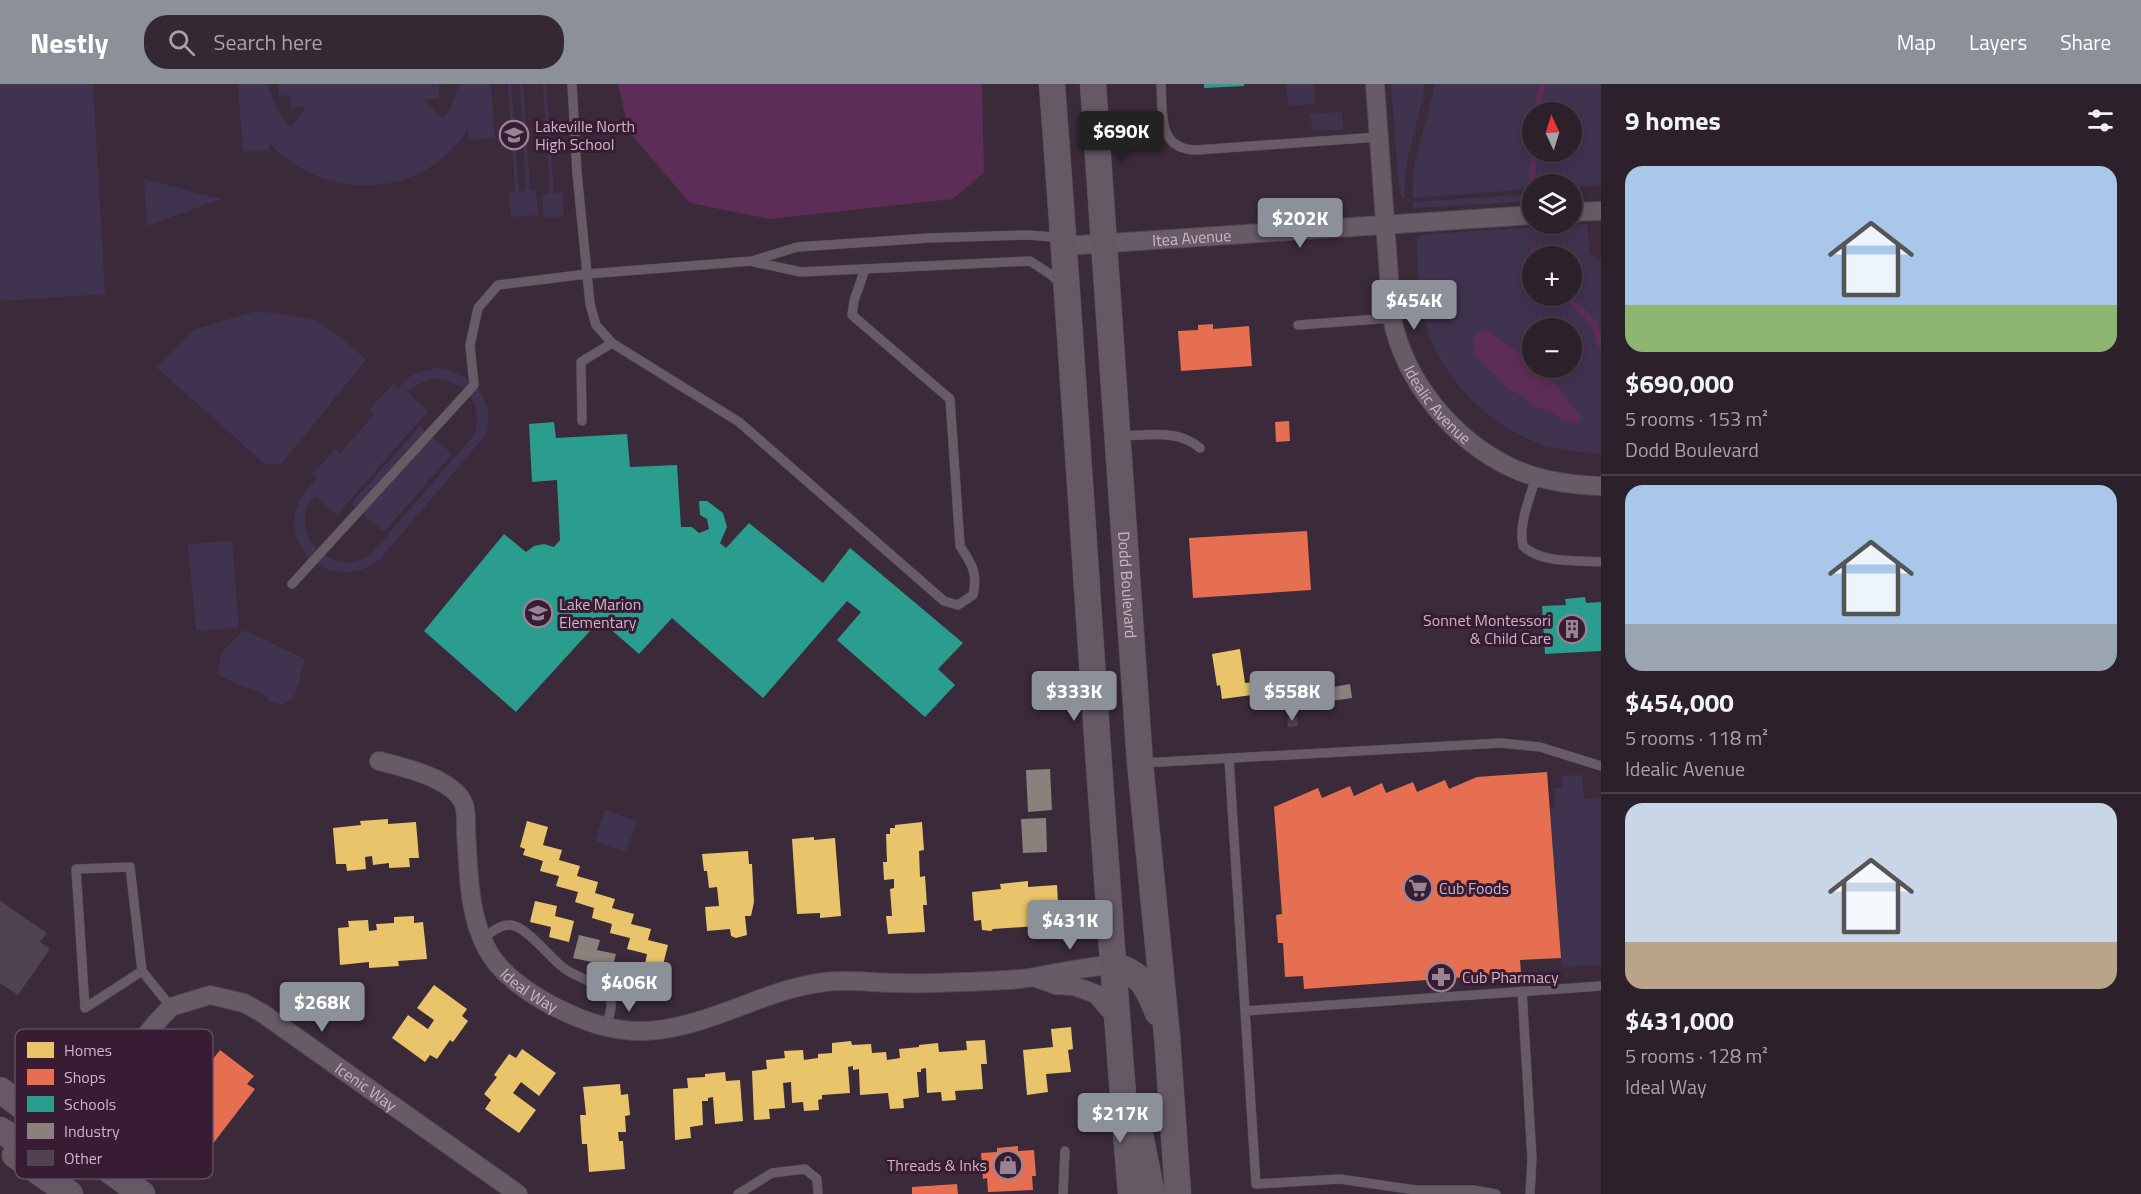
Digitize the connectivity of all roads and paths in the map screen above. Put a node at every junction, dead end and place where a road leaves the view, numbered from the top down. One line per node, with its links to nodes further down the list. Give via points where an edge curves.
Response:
1 (572, 84): 15 (lane)
2 (1052, 84): 12 (main road)
3 (1093, 84): 11 (main road, Dodd Boulevard)
4 (1161, 84): 6 (lane, via 1165,130 1174,146 1181,149)
5 (1375, 84): 6 (street, Idealic Avenue)
6 (1378, 137): 10 (street, Idealic Avenue)
7 (1601, 210): 8 (street)
8 (1582, 212)
9 (1522, 216): 10 (street, Itea Avenue)
10 (1384, 226): 11 (street, Itea Avenue); 17 (street, Idealic Avenue)
11 (1104, 242): 12 (street, Itea Avenue); 21 (main road, Dodd Boulevard)
12 (1064, 246): 13 (lane, via 1053,237 1028,235 929,238 797,247); 16 (main road)
13 (752, 261): 14 (lane, via 801,272); 15 (lane)
14 (865, 269): 16 (lane, via 1030,261); 19 (lane, via 852,315 950,399 960,546 971,562 976,580 973,595 958,605 945,601 739,422)
15 (587, 274): 19 (lane, via 596,325); 26 (lane, via 498,285 478,308 470,345 474,385)
16 (1067, 290): 32 (main road)
17 (1392, 318): 18 (lane); 23 (street, Idealic Avenue, via 1418,382 1450,425 1487,454)
18 (1298, 324)
19 (612, 343): 20 (lane, via 581,362)
20 (582, 421)
21 (1116, 436): 22 (lane, via 1173,435); 29 (main road, Dodd Boulevard)
22 (1200, 448)
23 (1536, 477): 24 (street, Idealic Avenue); 25 (lane, via 1523,524 1523,546 1549,558)
24 (1601, 486)
25 (1601, 562)
26 (292, 584)
27 (1229, 758): 29 (lane); 30 (lane, via 1513,743); 38 (lane)
28 (379, 761): 31 (street, Ideal Way, via 421,772 464,802 472,902)
29 (1140, 763): 42 (main road, Dodd Boulevard)
30 (1601, 766)
31 (482, 939): 40 (street, Ideal Way, via 498,966 525,989 560,1009); 40 (lane, via 506,925 524,930 564,968 605,990 611,1008)
32 (1112, 965): 34 (street, Ideal Way); 39 (main road); 42 (main road, via 1129,969 1141,979)
33 (142, 971): 33 (lane, via 129,867 76,869 85,1008); 37 (lane)
34 (1034, 977): 39 (street, Ideal Way, via 1096,994); 40 (street, Ideal Way, via 945,983 827,982 792,988 676,1028 641,1031)
35 (1601, 986): 36 (lane)
36 (1522, 991): 38 (lane); 61 (lane, via 1532,1158)
37 (171, 1007): 41 (street); 53 (street, Icenic Way, via 210,995 262,1012)
38 (1245, 1011): 60 (lane, via 1256,1184 1340,1179 1415,1190)
39 (1115, 1016): 43 (main road)
40 (606, 1027)
41 (151, 1029)
42 (1167, 1036): 59 (main road, Dodd Boulevard)
43 (1122, 1086): 57 (main road); 58 (main road, via 1140,1134)
44 (0, 1130): 45 (main road)
45 (15, 1139)
46 (0, 1144): 48 (main road)
47 (1065, 1151): 56 (lane)
48 (15, 1155)
49 (49, 1179): 51 (main road)
50 (121, 1179): 52 (main road)
51 (70, 1194)
52 (142, 1194)
53 (518, 1194)
54 (738, 1194): 55 (lane, via 772,1173 805,1169 817,1179)
55 (818, 1194)
56 (1063, 1194)
57 (1131, 1194)
58 (1152, 1194)
59 (1178, 1194)
60 (1496, 1194)
61 (1530, 1194)

